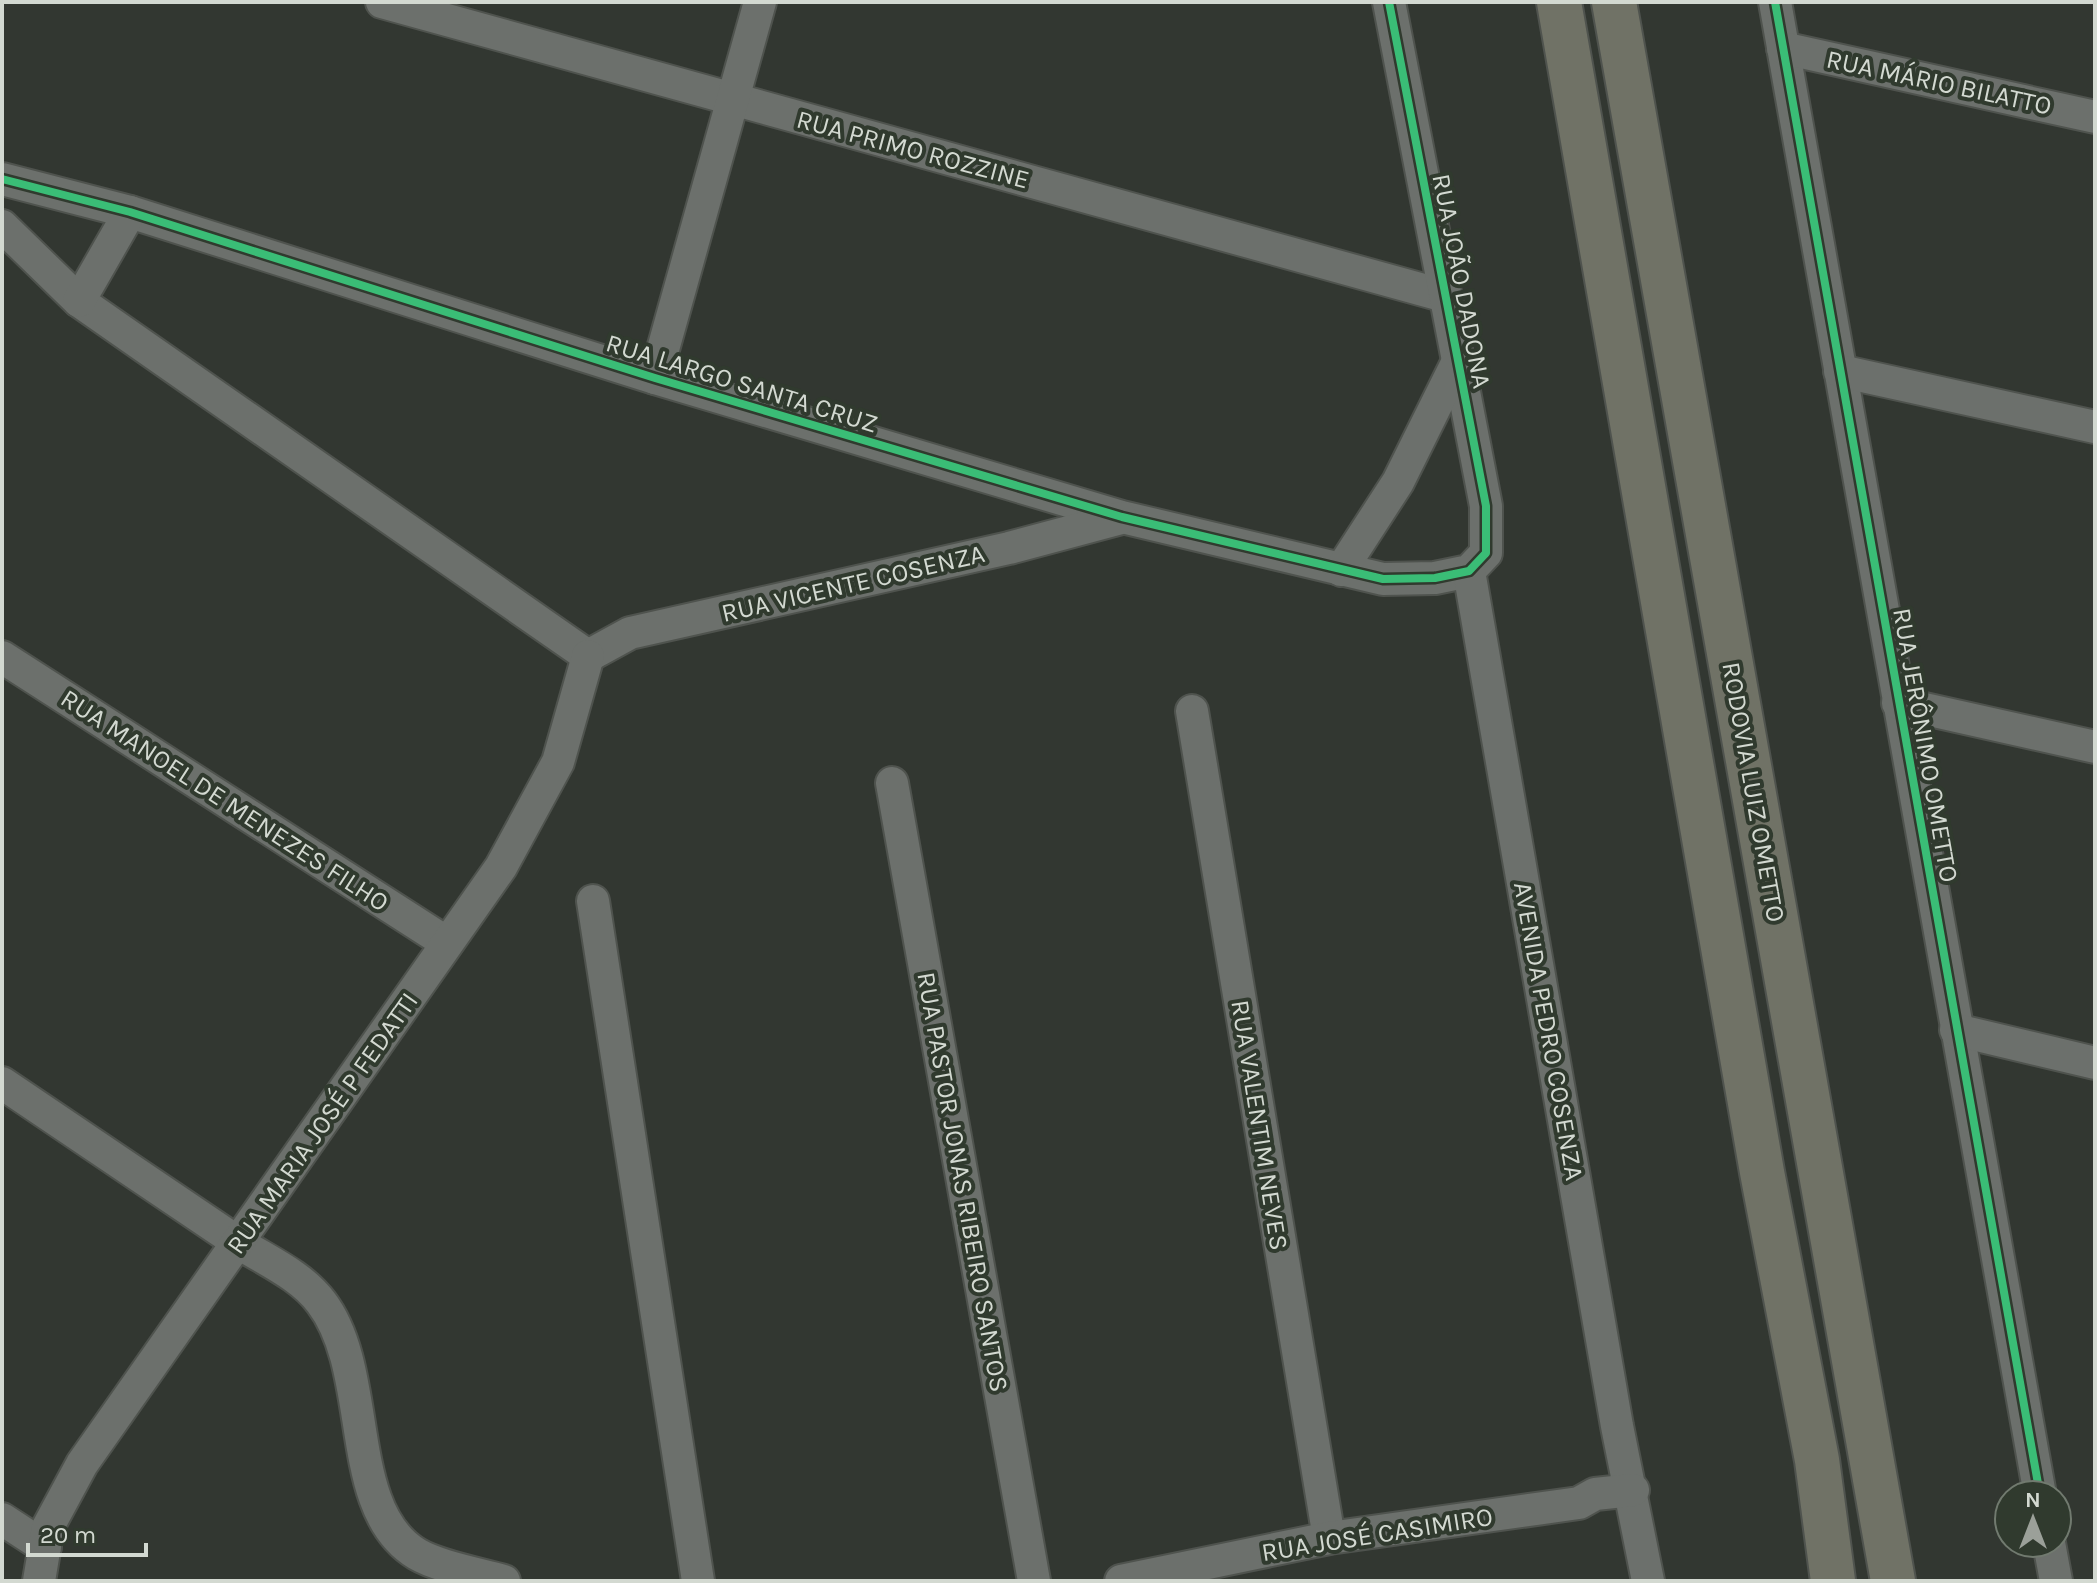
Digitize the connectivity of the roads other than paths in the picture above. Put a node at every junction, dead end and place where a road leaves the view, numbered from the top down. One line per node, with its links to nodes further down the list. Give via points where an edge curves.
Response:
1 (382, 2): 8 (street, RUA PRIMO ROZZINE)
2 (760, 2): 8 (street)
3 (1559, 2): 46 (main road, via 1817,1460)
4 (1614, 2): 47 (main road, RODOVIA LUIZ OMETTO)
5 (1775, 2): 7 (street, RUA JERÔNIMO OMETTO)
6 (1386, 3): 13 (street, RUA JOÃO DADONA)
7 (1783, 48): 9 (street, RUA MÁRIO BILATTO); 16 (street, RUA JERÔNIMO OMETTO)
8 (734, 100): 13 (street, RUA PRIMO ROZZINE); 17 (street)
9 (2095, 117)
10 (2, 179): 11 (street, RUA LARGO SANTA CRUZ)
11 (130, 212): 14 (street); 17 (street, RUA LARGO SANTA CRUZ)
12 (2, 226): 14 (street)
13 (1445, 296): 15 (street, RUA JOÃO DADONA)
14 (79, 301): 22 (street)
15 (1458, 361): 20 (street, RUA JOÃO DADONA, via 1486,506 1486,553); 21 (street, via 1398,482)
16 (1840, 371): 18 (street); 24 (street, RUA JERÔNIMO OMETTO)
17 (655, 378): 19 (street, RUA LARGO SANTA CRUZ)
18 (2095, 427)
19 (1122, 517): 21 (street, RUA LARGO SANTA CRUZ); 22 (street, RUA VICENTE COSENZA, via 1009,548 630,633)
20 (1472, 568): 21 (street, RUA LARGO SANTA CRUZ, via 1435,578 1383,579); 35 (street, AVENIDA PEDRO COSENZA, via 1614,1411)
21 (1341, 570)
22 (588, 656): 29 (street, RUA MARIA JOSÉ P FEDATTI, via 558,762 501,867)
23 (2, 657): 29 (street, RUA MANOEL DE MENEZES FILHO)
24 (1898, 703): 26 (street); 30 (street, RUA JERÔNIMO OMETTO)
25 (1192, 711): 37 (street, RUA VALENTIM NEVES)
26 (2095, 747)
27 (892, 783): 43 (street, RUA PASTOR JONAS RIBEIRO SANTOS)
28 (593, 901): 42 (street)
29 (447, 943): 33 (street, RUA MARIA JOSÉ P FEDATTI)
30 (1956, 1030): 31 (street); 34 (street, RUA JERÔNIMO OMETTO)
31 (2095, 1063)
32 (2, 1083): 33 (street)
33 (238, 1243): 38 (street, RUA MARIA JOSÉ P FEDATTI, via 82,1464 48,1527); 41 (street, via 281,1267 320,1301 346,1345 375,1506 394,1533 418,1555)
34 (2037, 1479)
35 (1633, 1490): 37 (street, RUA JOSÉ CASIMIRO, via 1595,1494 1579,1503); 45 (street, AVENIDA PEDRO COSENZA)
36 (2, 1519): 38 (street)
37 (1329, 1538): 44 (street, RUA JOSÉ CASIMIRO)
38 (45, 1547): 40 (street, RUA MARIA JOSÉ P FEDATTI)
39 (2052, 1559): 48 (street)
40 (39, 1581)
41 (504, 1581)
42 (698, 1581)
43 (1034, 1581)
44 (1121, 1581)
45 (1648, 1581)
46 (1833, 1581)
47 (1893, 1581)
48 (2056, 1581)

